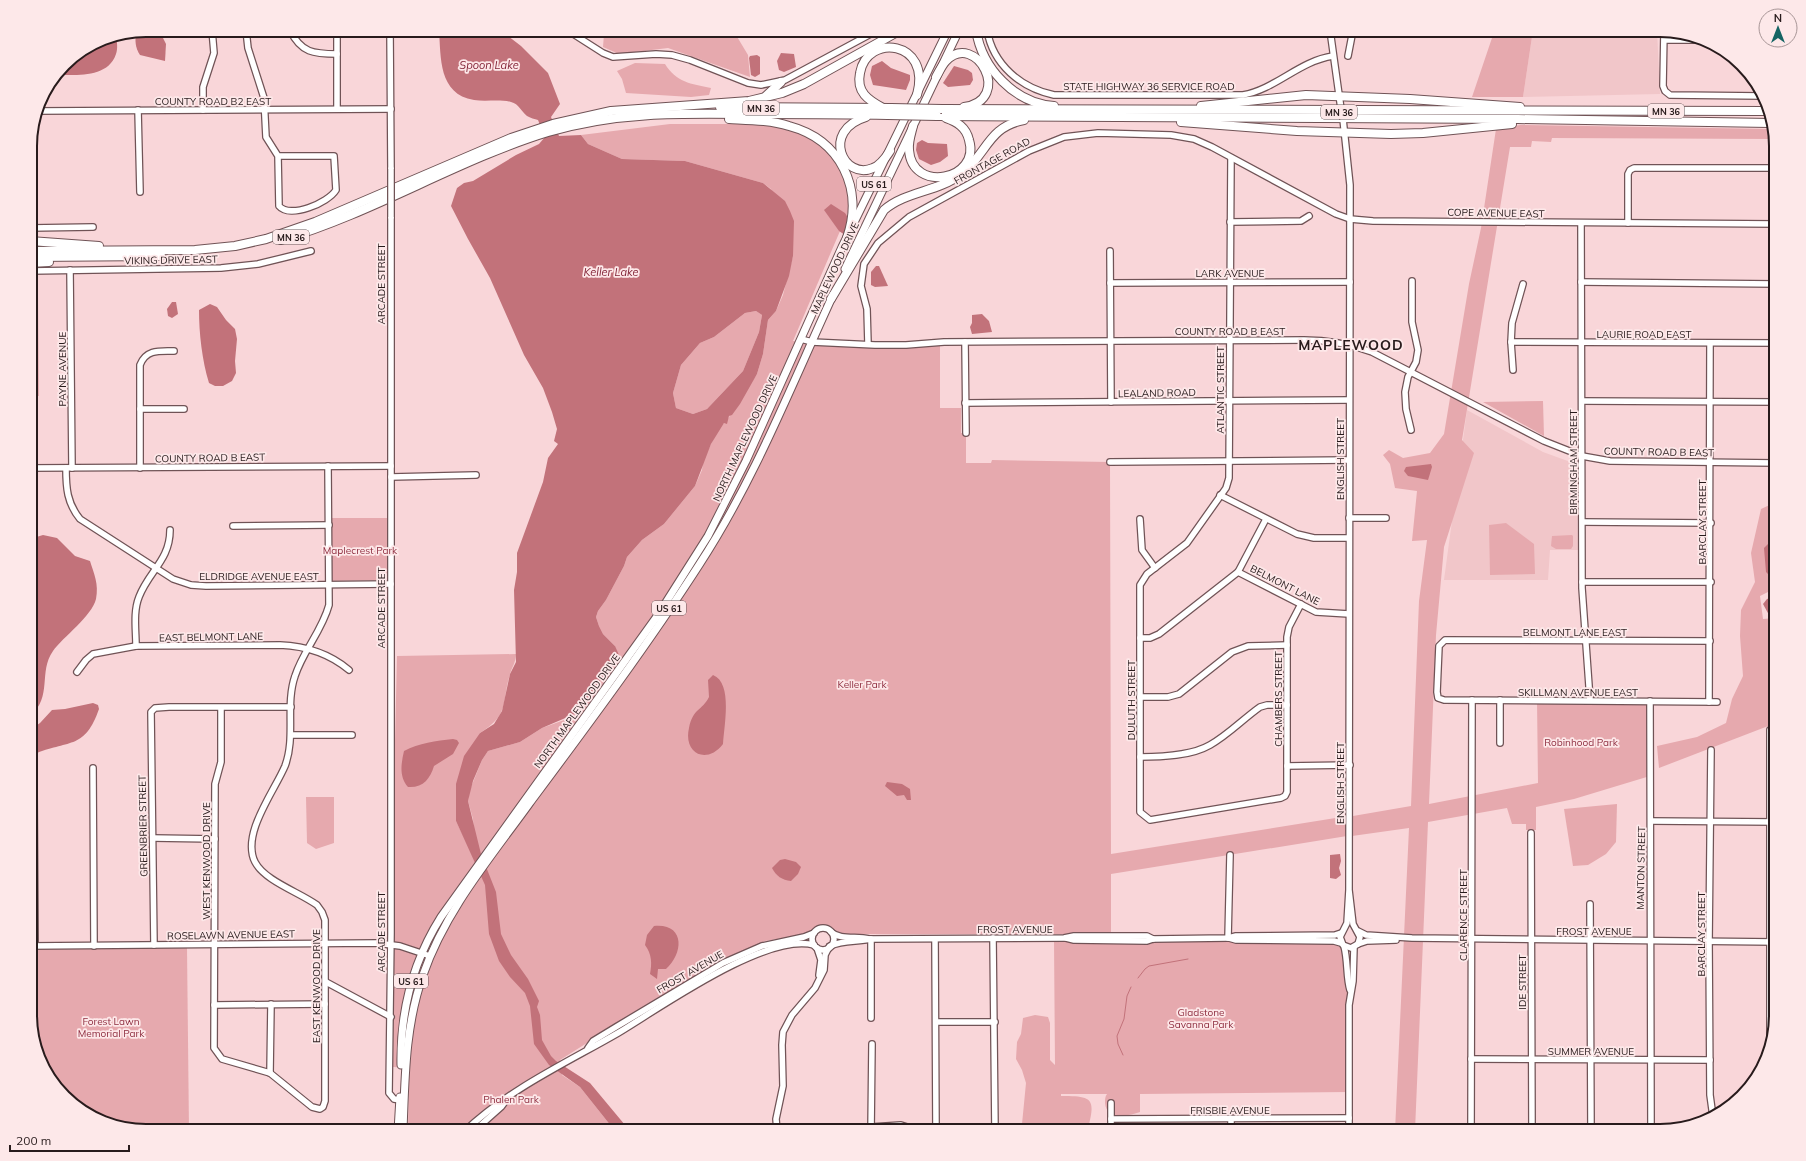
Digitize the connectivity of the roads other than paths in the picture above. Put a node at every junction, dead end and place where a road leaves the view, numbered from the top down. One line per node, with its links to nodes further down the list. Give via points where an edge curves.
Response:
1 (213, 37): 33 (street, via 214,53 204,81)
2 (247, 37): 34 (street)
3 (293, 37): 19 (street, via 304,49 315,53)
4 (337, 37): 19 (street)
5 (390, 37): 29 (street, ARCADE STREET)
6 (578, 37): 24 (street, via 608,56 619,58 672,55 742,81 761,85)
7 (865, 37): 24 (street)
8 (889, 37): 27 (highway, via 804,84)
9 (945, 37): 25 (main road, US 61)
10 (956, 37): 23 (main road, US 61)
11 (978, 37): 35 (highway, via 987,62 1003,82 1018,94 1045,105)
12 (990, 37): 20 (street, STATE HIGHWAY 36 SERVICE ROAD, via 996,53 1011,74 1029,86 1054,95 1243,95 1267,88 1308,63)
13 (1331, 37): 20 (street, ENGLISH STREET)
14 (1352, 37): 21 (street)
15 (1661, 37): 22 (street)
16 (1665, 37): 17 (street)
17 (1665, 40): 18 (street); 22 (street)
18 (1685, 40)
19 (337, 54): 31 (street)
20 (1333, 56): 28 (street, ENGLISH STREET)
21 (1348, 56)
22 (1663, 58): 26 (street, via 1665,91 1670,95)
23 (936, 76): 42 (highway, via 946,61 964,54 973,56 981,62 988,76 986,91 976,103); 49 (main road, US 61)
24 (781, 82): 27 (highway)
25 (916, 95): 37 (highway, via 920,74 914,59 896,48 878,50 862,65 859,81 864,96); 52 (main road, US 61)
26 (1757, 96)
27 (762, 99): 30 (highway)
28 (1340, 99): 38 (highway, via 1296,96 1215,105); 39 (highway); 50 (street, ENGLISH STREET, bridge)
29 (390, 108): 31 (street, COUNTY ROAD B2 EAST); 116 (street, ARCADE STREET, bridge)
30 (639, 108): 37 (highway, MN 36); 47 (highway, MN 36, via 596,113)
31 (337, 109): 34 (street, COUNTY ROAD B2 EAST)
32 (138, 110): 33 (street, COUNTY ROAD B2 EAST); 36 (street, COUNTY ROAD B2 EAST); 56 (street)
33 (203, 110): 34 (street, COUNTY ROAD B2 EAST)
34 (265, 110): 53 (street, via 266,137)
35 (1104, 110): 38 (highway, MN 36); 42 (highway, MN 36)
36 (43, 111)
37 (887, 111): 42 (highway, MN 36, bridge); 43 (highway, MN 36)
38 (1114, 111): 39 (highway, MN 36)
39 (1565, 111): 40 (highway, MN 36)
40 (1763, 111)
41 (666, 113): 43 (highway, MN 36); 47 (highway, MN 36); 65 (highway, via 780,123 800,129 815,138 835,156 851,184 853,211)
42 (940, 114): 44 (highway, MN 36); 49 (highway, via 962,127 968,136 970,146 963,166 949,176 927,176 913,164 908,148)
43 (874, 115): 52 (highway, via 857,120 846,128 840,141 842,155 852,166 865,170 878,166)
44 (1059, 117): 45 (highway, MN 36); 83 (highway, via 1019,121 1005,127 994,134 958,177 890,205 876,221)
45 (1146, 118): 46 (highway, MN 36); 50 (highway, via 1190,123)
46 (1589, 121): 48 (highway, MN 36); 50 (highway, via 1517,123 1406,134)
47 (563, 124): 51 (highway, MN 36)
48 (1766, 124)
49 (913, 126): 83 (main road, MAPLEWOOD DRIVE / US 61)
50 (1345, 130): 58 (street, ENGLISH STREET, via 1350,172)
51 (533, 134): 67 (highway, MN 36, via 279,235 216,248); 72 (highway, MN 36, via 318,228 277,241 238,250 198,255)
52 (890, 151): 65 (main road, US 61)
53 (278, 156): 53 (street, via 334,156 336,190 328,200 295,212 288,212 278,206)
54 (1231, 158): 58 (street, COPE AVENUE EAST, via 1326,209); 59 (street, ATLANTIC STREET); 93 (street, FRONTAGE ROAD, via 1194,139 1166,134 1087,134 1064,138 1036,148 909,217 873,248 864,264 861,279 868,314)
55 (1769, 168): 61 (street, via 1634,168 1628,174)
56 (140, 192)
57 (1309, 216): 59 (street, via 1300,221)
58 (1350, 219): 60 (street, COPE AVENUE EAST); 78 (street, ENGLISH STREET)
59 (1230, 222): 77 (street, ATLANTIC STREET)
60 (1581, 223): 61 (street, COPE AVENUE EAST); 79 (street, BIRMINGHAM STREET)
61 (1628, 223): 62 (street, COPE AVENUE EAST)
62 (1769, 224)
63 (92, 227): 64 (street)
64 (37, 228)
65 (847, 238): 84 (main road, US 61)
66 (37, 241): 67 (highway)
67 (164, 250): 68 (highway, MN 36)
68 (37, 251)
69 (311, 251): 75 (street, VIKING DRIVE EAST, via 258,264 221,268)
70 (1110, 251): 80 (street)
71 (37, 257): 72 (highway, MN 36)
72 (114, 257): 73 (highway)
73 (37, 262)
74 (37, 270): 75 (street, VIKING DRIVE EAST)
75 (70, 270): 118 (street, PAYNE AVENUE)
76 (1412, 281): 97 (street, via 1412,325 1418,350)
77 (1230, 282): 78 (street, LARK AVENUE); 80 (street, LARK AVENUE); 85 (street, ATLANTIC STREET)
78 (1350, 282): 94 (street, ENGLISH STREET)
79 (1581, 282): 82 (street); 90 (street, BIRMINGHAM STREET)
80 (1110, 283): 86 (street)
81 (1523, 284): 89 (street, via 1514,313)
82 (1769, 284)
83 (831, 299): 87 (main road, MAPLEWOOD DRIVE / US 61)
84 (801, 339): 87 (street, COUNTY ROAD B EAST); 177 (main road, NORTH MAPLEWOOD DRIVE / US 61, via 731,491 691,564)
85 (1230, 340): 86 (street, COUNTY ROAD B EAST); 94 (street, COUNTY ROAD B EAST, via 1319,340); 99 (street, ATLANTIC STREET)
86 (1110, 341): 88 (street, COUNTY ROAD B EAST); 101 (street)
87 (812, 342): 93 (street, COUNTY ROAD B EAST); 177 (main road, NORTH MAPLEWOOD DRIVE / US 61, via 746,484 703,558 582,732)
88 (965, 342): 93 (street, COUNTY ROAD B EAST); 104 (street)
89 (1511, 342): 90 (street, LAURIE ROAD EAST); 96 (street)
90 (1582, 342): 91 (street, LAURIE ROAD EAST); 100 (street, BIRMINGHAM STREET)
91 (1710, 343): 92 (street, LAURIE ROAD EAST); 102 (street, BARCLAY STREET)
92 (1769, 343)
93 (868, 344)
94 (1350, 345): 97 (street, COUNTY ROAD B EAST, via 1372,352); 98 (street, ENGLISH STREET)
95 (174, 351): 105 (street, via 151,352 142,361)
96 (1513, 370)
97 (1412, 372): 107 (street, via 1408,377 1405,392); 109 (street, COUNTY ROAD B EAST, via 1544,441)
98 (1350, 400): 99 (street, LEALAND ROAD); 110 (street, ENGLISH STREET)
99 (1229, 401): 101 (street, LEALAND ROAD); 111 (street, ATLANTIC STREET)
100 (1582, 401): 102 (street); 109 (street, BIRMINGHAM STREET)
101 (1111, 402): 104 (street, LEALAND ROAD)
102 (1710, 402): 103 (street); 113 (street, BARCLAY STREET)
103 (1769, 402)
104 (965, 403): 108 (street)
105 (140, 409): 106 (street); 119 (street)
106 (184, 409)
107 (1411, 430)
108 (966, 433)
109 (1582, 456): 113 (street, COUNTY ROAD B EAST, via 1610,461); 127 (street, BIRMINGHAM STREET)
110 (1349, 460): 111 (street); 123 (street, ENGLISH STREET)
111 (1230, 461): 112 (street); 122 (street, ATLANTIC STREET, via 1229,478)
112 (1110, 462)
113 (1710, 463): 114 (street, COUNTY ROAD B EAST); 128 (street, BARCLAY STREET)
114 (1769, 463)
115 (328, 466): 116 (street, COUNTY ROAD B EAST); 119 (street, COUNTY ROAD B EAST); 129 (street, EAST KENWOOD DRIVE)
116 (391, 466): 121 (street, ARCADE STREET)
117 (37, 468): 118 (street, COUNTY ROAD B EAST)
118 (69, 468): 119 (street, COUNTY ROAD B EAST); 134 (street, ELDRIDGE AVENUE EAST, via 68,496 72,508 80,519)
119 (140, 468)
120 (476, 475): 121 (street)
121 (391, 477): 138 (street, ARCADE STREET)
122 (1220, 495): 126 (street); 133 (street, ATLANTIC STREET, via 1187,543)
123 (1349, 518): 124 (street); 132 (street, ENGLISH STREET)
124 (1386, 518)
125 (1140, 519): 133 (street, via 1142,550)
126 (1266, 519): 132 (street, via 1305,537); 135 (street)
127 (1583, 522): 128 (street); 136 (street, BIRMINGHAM STREET)
128 (1711, 523): 137 (street, BARCLAY STREET)
129 (329, 525): 130 (street); 139 (street, EAST KENWOOD DRIVE)
130 (233, 526)
131 (170, 530): 134 (street, via 168,551)
132 (1349, 538): 142 (street, ENGLISH STREET)
133 (1155, 568): 140 (street, ATLANTIC STREET, via 1144,577)
134 (156, 569): 139 (street, ELDRIDGE AVENUE EAST, via 178,581 201,586); 146 (street, via 137,604)
135 (1238, 572): 141 (street, BELMONT LANE); 143 (street, BELMONT LANE, via 1159,634 1150,638)
136 (1582, 582): 137 (street); 144 (street, BIRMINGHAM STREET)
137 (1711, 582): 145 (street, BARCLAY STREET)
138 (391, 584): 139 (street, ELDRIDGE AVENUE EAST); 199 (street, ARCADE STREET)
139 (330, 585): 148 (street, EAST KENWOOD DRIVE, via 327,612)
140 (1140, 589): 143 (street, DULUTH STREET)
141 (1301, 604): 142 (street, BELMONT LANE, via 1322,613); 147 (street, CHAMBERS STREET, via 1287,632)
142 (1349, 614): 167 (street, ENGLISH STREET)
143 (1140, 638): 151 (street, DULUTH STREET)
144 (1587, 641): 145 (street, BELMONT LANE EAST); 152 (street, BELMONT LANE EAST, via 1445,640 1439,646); 155 (street, BIRMINGHAM STREET)
145 (1710, 641): 157 (street, BARCLAY STREET)
146 (136, 646): 148 (street, EAST BELMONT LANE, via 280,645); 150 (street, EAST BELMONT LANE, via 93,654)
147 (1287, 646): 151 (street, via 1242,647 1179,694 1168,697); 159 (street, CHAMBERS STREET)
148 (308, 649): 149 (street, EAST BELMONT LANE, via 332,658); 160 (street, EAST KENWOOD DRIVE, via 295,675)
149 (349, 670)
150 (77, 672)
151 (1140, 697): 166 (street, DULUTH STREET)
152 (1438, 698): 153 (street, SKILLMAN AVENUE EAST)
153 (1472, 700): 154 (street, SKILLMAN AVENUE EAST); 191 (street, CLARENCE STREET)
154 (1500, 700): 155 (street, SKILLMAN AVENUE EAST); 164 (street)
155 (1590, 700): 156 (street, SKILLMAN AVENUE EAST)
156 (1650, 701): 157 (street, SKILLMAN AVENUE EAST); 171 (street, MANTON STREET)
157 (1709, 702): 158 (street, SKILLMAN AVENUE EAST)
158 (1717, 702)
159 (1287, 705): 166 (street, via 1260,707 1217,740 1198,750); 168 (street, CHAMBERS STREET)
160 (291, 707): 161 (street); 162 (street, EAST KENWOOD DRIVE)
161 (221, 708): 175 (street, GREENBRIER STREET, via 155,708 151,712); 176 (street, WEST KENWOOD DRIVE, via 222,762 215,779)
162 (291, 735): 163 (street); 197 (street, EAST KENWOOD DRIVE, via 284,767 253,832 251,850 255,862 262,871 320,909 325,920)
163 (352, 735)
164 (1500, 743)
165 (1711, 750): 172 (street, BARCLAY STREET)
166 (1140, 757): 170 (street, DULUTH STREET, via 1140,812 1150,820)
167 (1350, 765): 168 (street); 180 (street, ENGLISH STREET)
168 (1287, 766): 170 (street, CHAMBERS STREET)
169 (93, 768): 204 (street)
170 (1285, 796)
171 (1651, 821): 172 (street); 194 (street, MANTON STREET)
172 (1711, 822): 173 (street); 195 (street, BARCLAY STREET)
173 (1769, 822)
174 (1532, 833): 192 (street, IDE STREET)
175 (153, 838): 176 (street); 201 (street, GREENBRIER STREET)
176 (215, 838): 198 (street, WEST KENWOOD DRIVE)
177 (492, 851): 179 (main road, NORTH MAPLEWOOD DRIVE / US 61)
178 (1230, 856): 187 (street)
179 (471, 880): 207 (main road, NORTH MAPLEWOOD DRIVE / US 61, via 441,917); 208 (main road, NORTH MAPLEWOOD DRIVE / US 61)
180 (1349, 890): 182 (street, ENGLISH STREET, via 1352,922); 183 (street, ENGLISH STREET, via 1348,923)
181 (1590, 904): 193 (street)
182 (1357, 930): 183 (street, via 1350,927); 188 (street, FROST AVENUE, via 1366,935); 202 (street, via 1360,937)
183 (1342, 931): 187 (street, FROST AVENUE, via 1335,935); 200 (street)
184 (831, 932): 185 (street, via 820,928); 189 (street, FROST AVENUE, via 838,936); 206 (street, via 833,939)
185 (814, 933): 205 (street, via 812,939); 220 (street, FROST AVENUE, via 762,946 723,963 593,1041)
186 (993, 938): 187 (street, FROST AVENUE); 190 (street, FROST AVENUE); 218 (street)
187 (1228, 938): 200 (street, FROST AVENUE, via 1334,941)
188 (1412, 938): 191 (street, FROST AVENUE); 202 (street, FROST AVENUE, via 1367,941)
189 (871, 939): 190 (street, FROST AVENUE); 206 (street, FROST AVENUE, via 840,942); 216 (street)
190 (935, 939): 217 (street)
191 (1472, 939): 192 (street, FROST AVENUE); 221 (street, CLARENCE STREET)
192 (1531, 940): 193 (street, FROST AVENUE); 222 (street, IDE STREET)
193 (1590, 940): 194 (street, FROST AVENUE); 223 (street)
194 (1649, 941): 195 (street, FROST AVENUE); 224 (street, MANTON STREET)
195 (1709, 941): 196 (street, FROST AVENUE); 225 (street, BARCLAY STREET)
196 (1769, 942)
197 (326, 943): 198 (street, ROSELAWN AVENUE EAST); 199 (street, ROSELAWN AVENUE EAST); 210 (street, EAST KENWOOD DRIVE)
198 (214, 944): 201 (street, ROSELAWN AVENUE EAST); 214 (street, WEST KENWOOD DRIVE)
199 (391, 944): 207 (street, ROSELAWN AVENUE EAST); 215 (street, ARCADE STREET)
200 (1343, 944): 202 (street); 211 (street, via 1347,954)
201 (154, 945): 204 (street, ROSELAWN AVENUE EAST)
202 (1356, 945): 211 (street)
203 (37, 946): 204 (street, ROSELAWN AVENUE EAST)
204 (94, 946)
205 (816, 947): 206 (street); 209 (street, via 821,960); 220 (street, FROST AVENUE, via 800,944 776,948 740,961)
206 (830, 947): 209 (street)
207 (421, 953): 208 (street, ROSELAWN AVENUE EAST); 228 (main road, NORTH MAPLEWOOD DRIVE / US 61, via 408,989 402,1022)
208 (430, 956): 228 (main road, NORTH MAPLEWOOD DRIVE / US 61, via 410,1025)
209 (819, 981): 239 (street, via 792,1015 783,1032 783,1086)
210 (326, 982): 213 (street, EAST KENWOOD DRIVE); 215 (street)
211 (1350, 991): 231 (street)
212 (271, 1004): 213 (street); 214 (street); 226 (street)
213 (326, 1004): 226 (street, EAST KENWOOD DRIVE, via 323,1107 314,1109)
214 (214, 1005): 226 (street, WEST KENWOOD DRIVE, via 214,1045 219,1056)
215 (391, 1017): 228 (street, ARCADE STREET, via 389,1093 394,1099)
216 (871, 1018)
217 (937, 1022): 218 (street); 241 (street)
218 (995, 1022): 242 (street)
219 (872, 1044): 240 (street)
220 (587, 1049): 227 (street, FROST AVENUE)
221 (1471, 1059): 222 (street, SUMMER AVENUE); 246 (street, CLARENCE STREET)
222 (1532, 1059): 223 (street, SUMMER AVENUE); 247 (street, IDE STREET)
223 (1591, 1060): 224 (street, SUMMER AVENUE); 248 (street)
224 (1650, 1060): 225 (street, SUMMER AVENUE); 249 (street, MANTON STREET)
225 (1710, 1060): 230 (street, BARCLAY STREET)
226 (270, 1073)
227 (508, 1097): 237 (street, FROST AVENUE); 238 (street, FROST AVENUE, via 502,1107)
228 (402, 1100): 232 (main road, US 61)
229 (1111, 1103): 233 (street)
230 (1712, 1111)
231 (1349, 1118): 234 (street, FRISBIE AVENUE); 245 (street)
232 (401, 1119): 235 (main road, US 61); 236 (main road, US 61)
233 (1111, 1119): 234 (street, FRISBIE AVENUE); 243 (street)
234 (1231, 1119): 244 (street)
235 (400, 1124)
236 (402, 1124)
237 (472, 1124)
238 (482, 1124)
239 (776, 1124)
240 (871, 1124)
241 (936, 1124)
242 (995, 1124)
243 (1111, 1124)
244 (1231, 1124)
245 (1349, 1124)
246 (1471, 1124)
247 (1532, 1124)
248 (1591, 1124)
249 (1651, 1124)

